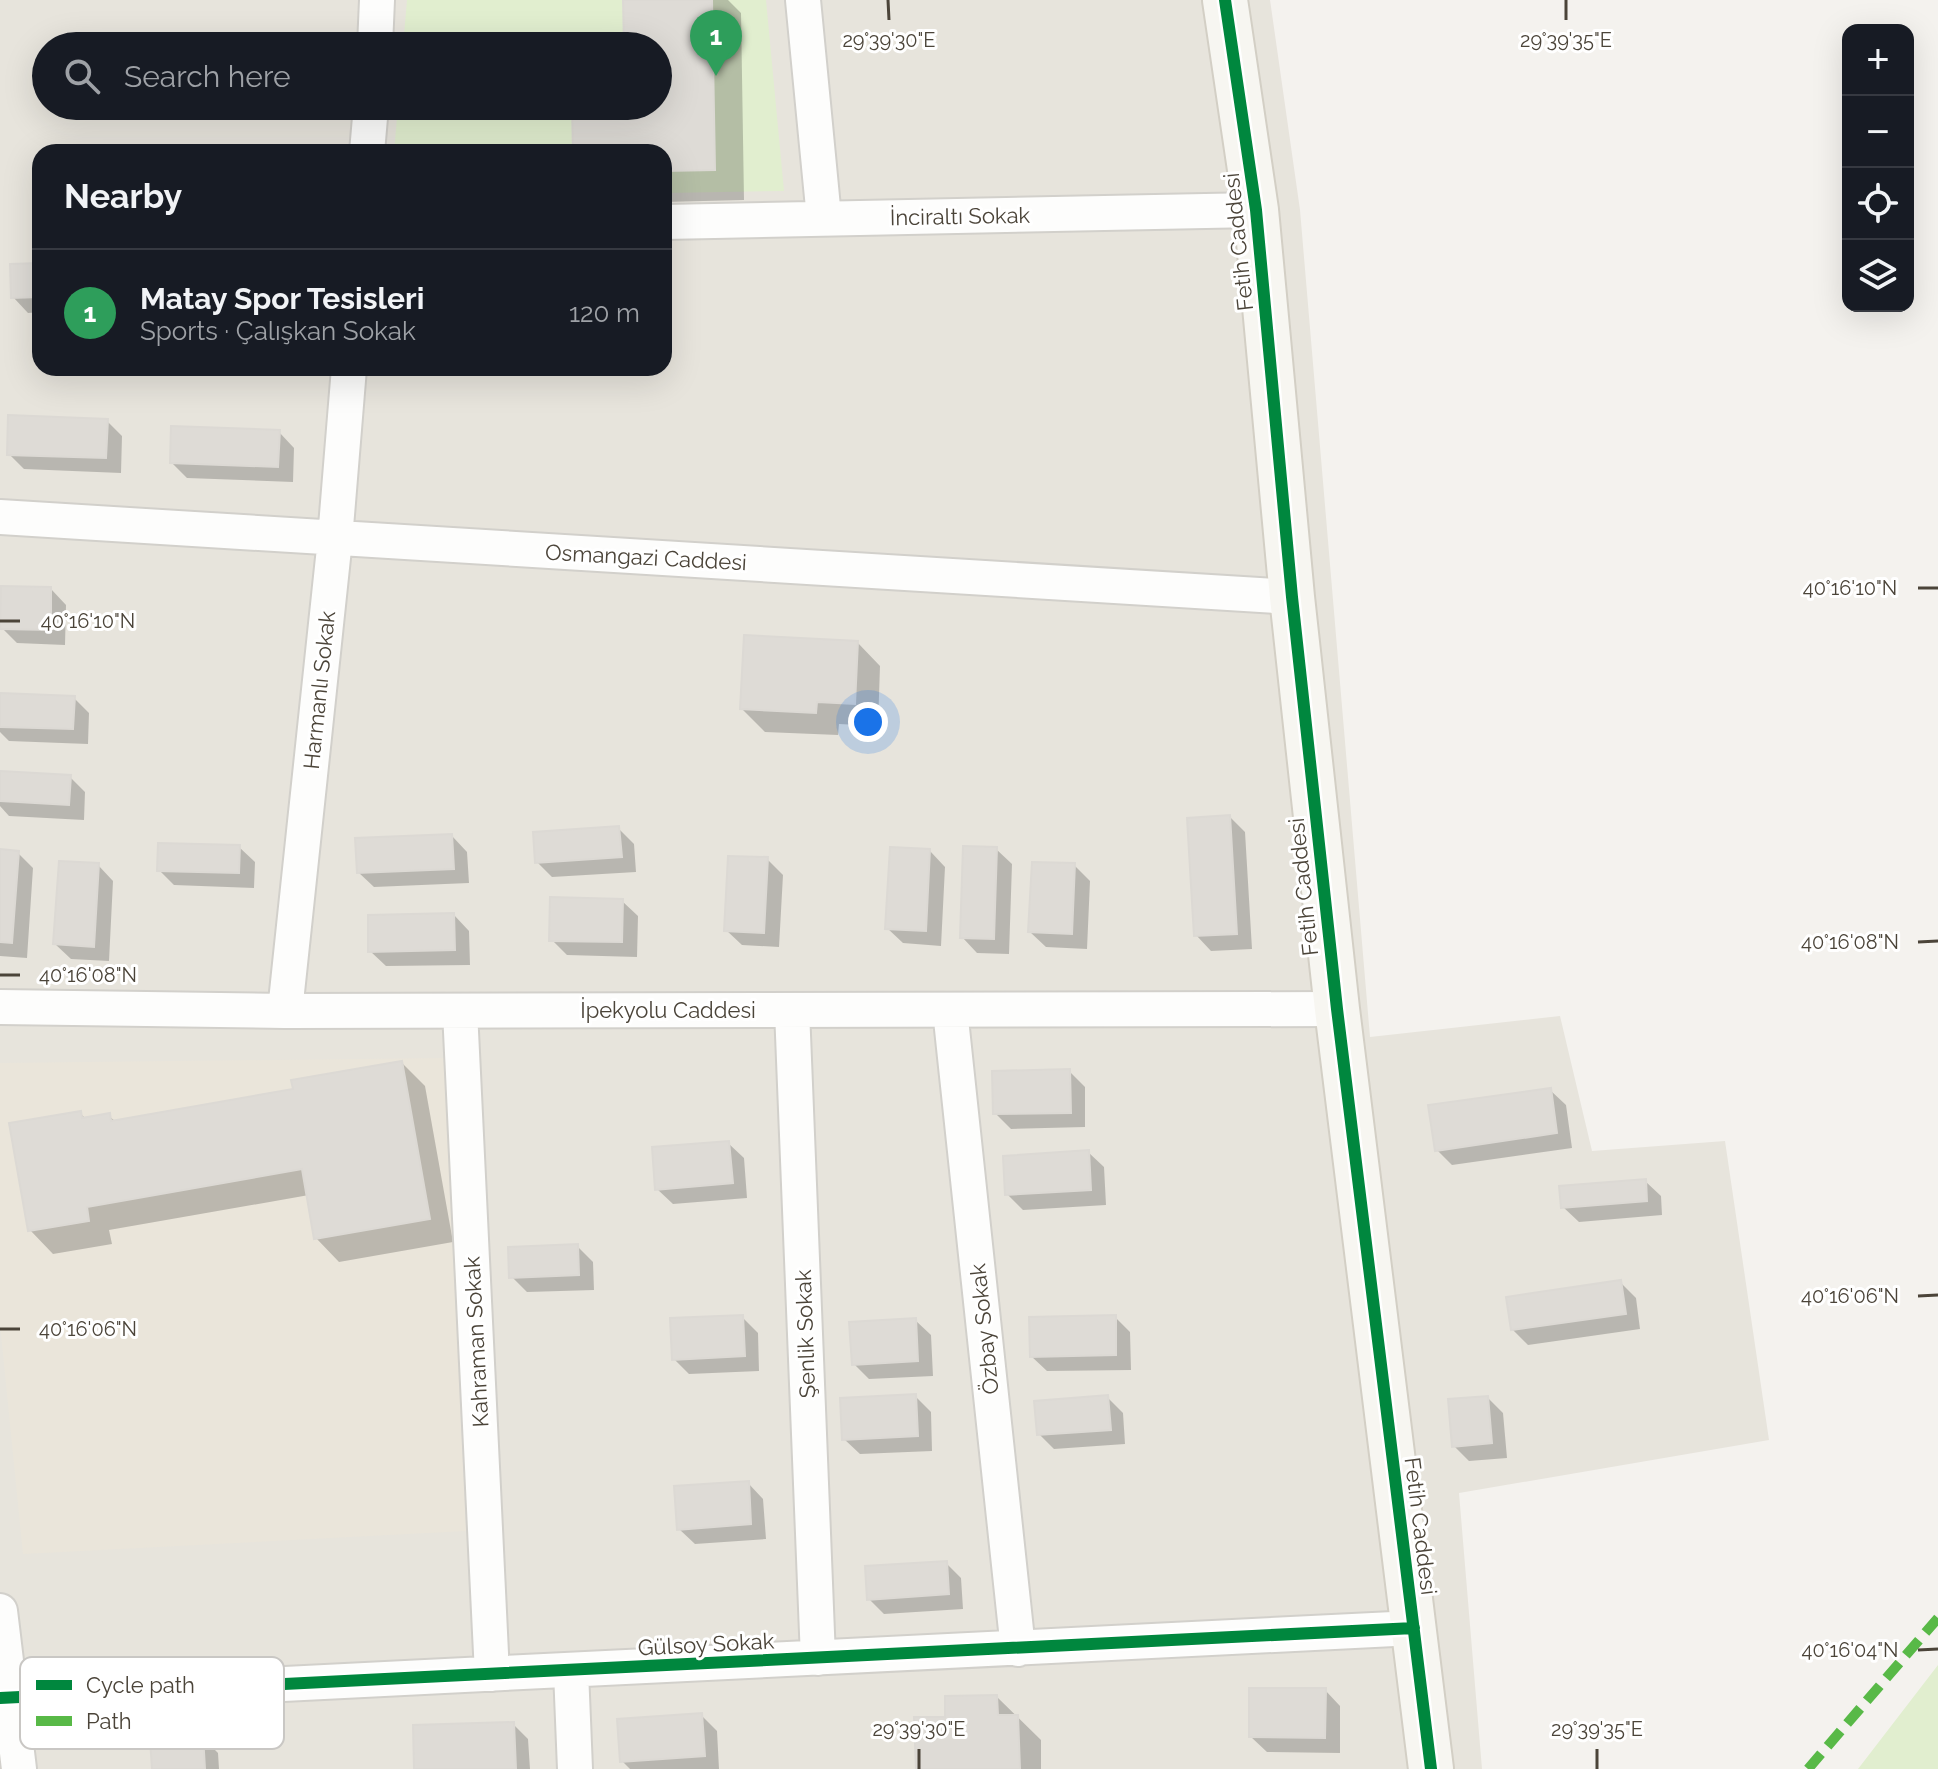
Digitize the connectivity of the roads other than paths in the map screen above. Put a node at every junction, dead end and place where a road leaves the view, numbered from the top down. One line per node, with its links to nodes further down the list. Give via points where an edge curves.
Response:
1 (377, 0): 4 (street)
2 (803, 0): 8 (street)
3 (1225, 0): 7 (street, Fetih Caddesi)
4 (376, 32)
5 (370, 120): 6 (street)
6 (368, 144)
7 (1256, 210): 8 (street, İnciraltı Sokak); 13 (street, Fetih Caddesi)
8 (824, 218): 9 (street, İnciraltı Sokak)
9 (672, 222)
10 (348, 376): 12 (street, Harmanlı Sokak)
11 (0, 517): 12 (street, Osmangazi Caddesi)
12 (335, 539): 13 (street, Osmangazi Caddesi); 18 (street, Harmanlı Sokak)
13 (1292, 597): 15 (street, Fetih Caddesi)
14 (0, 1007): 18 (street, İpekyolu Caddesi)
15 (1337, 1009): 17 (street, İpekyolu Caddesi); 21 (street, Fetih Caddesi)
16 (792, 1010): 17 (street, İpekyolu Caddesi); 19 (street, İpekyolu Caddesi); 23 (street, Şenlik Sokak)
17 (950, 1010): 22 (street, Özbay Sokak)
18 (285, 1011): 19 (street, İpekyolu Caddesi)
19 (460, 1011): 25 (street, Kahraman Sokak)
20 (0, 1611): 27 (street)
21 (1414, 1628): 22 (street, Gülsoy Sokak); 30 (street, Fetih Caddesi)
22 (1018, 1649): 23 (street, Gülsoy Sokak)
23 (818, 1658): 24 (street, Gülsoy Sokak)
24 (571, 1671): 25 (street, Gülsoy Sokak); 29 (street)
25 (492, 1674): 26 (street, Gülsoy Sokak)
26 (284, 1684)
27 (5, 1698): 28 (street)
28 (19, 1769)
29 (575, 1769)
30 (1431, 1769)

